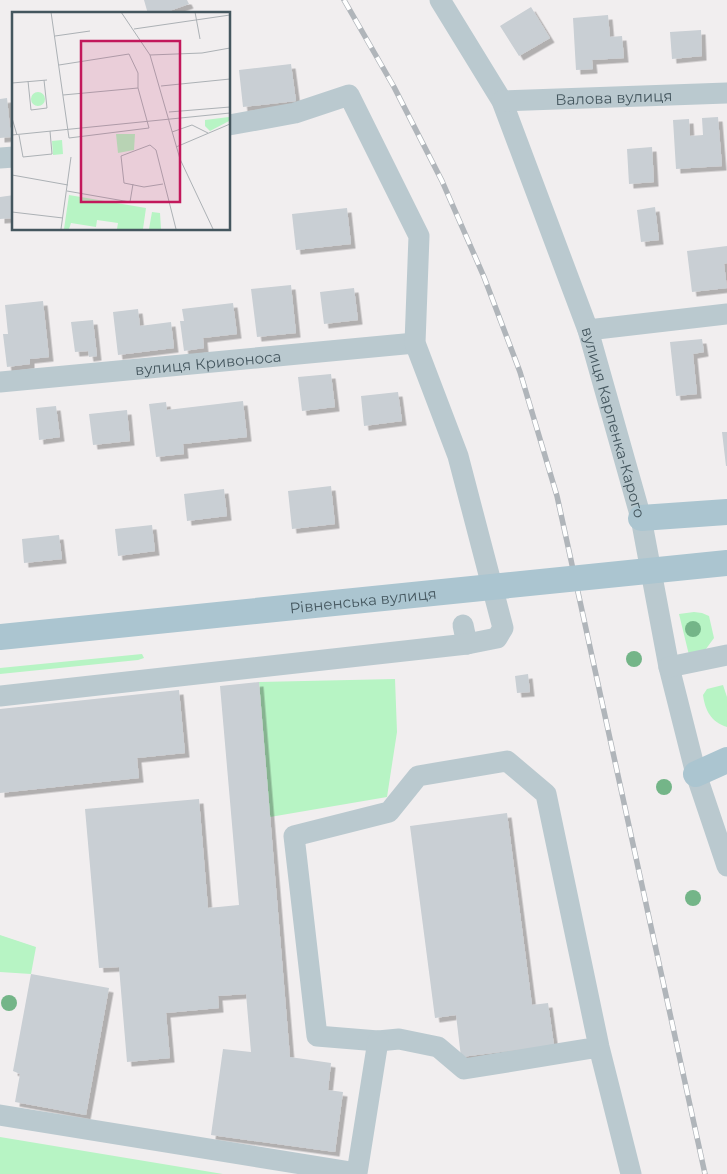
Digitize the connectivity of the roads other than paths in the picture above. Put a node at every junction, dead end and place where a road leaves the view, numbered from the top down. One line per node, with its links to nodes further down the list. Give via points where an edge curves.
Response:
1 (440, 0): 3 (street, вулиця Карпенка-Карого)
2 (727, 93): 3 (street, Валова вулиця)
3 (502, 101): 6 (street, вулиця Карпенка-Карого)
4 (230, 125): 7 (street, via 295,113 349,95 419,236)
5 (727, 314): 6 (street)
6 (588, 330): 10 (street, вулиця Карпенка-Карого)
7 (415, 343): 8 (street, вулиця Кривоноса); 15 (street, via 458,456 503,628 497,638 465,634)
8 (0, 382)
9 (727, 512): 10 (main road)
10 (641, 518): 14 (street, вулиця Карпенка-Карого)
11 (727, 563): 12 (main road, Рівненська вулиця, bridge)
12 (0, 637)
13 (727, 655): 14 (street)
14 (669, 667): 17 (street, вулиця Карпенка-Карого)
15 (0, 696)
16 (727, 760): 17 (main road)
17 (696, 774): 18 (street, вулиця Карпенка-Карого)
18 (727, 866)
19 (378, 1040): 20 (street, via 399,1039 438,1047 464,1069); 20 (street, via 316,1036 294,836 388,812 418,776 507,761 546,794); 21 (street, via 357,1173)
20 (599, 1047): 22 (street)
21 (0, 1115)
22 (631, 1174)

